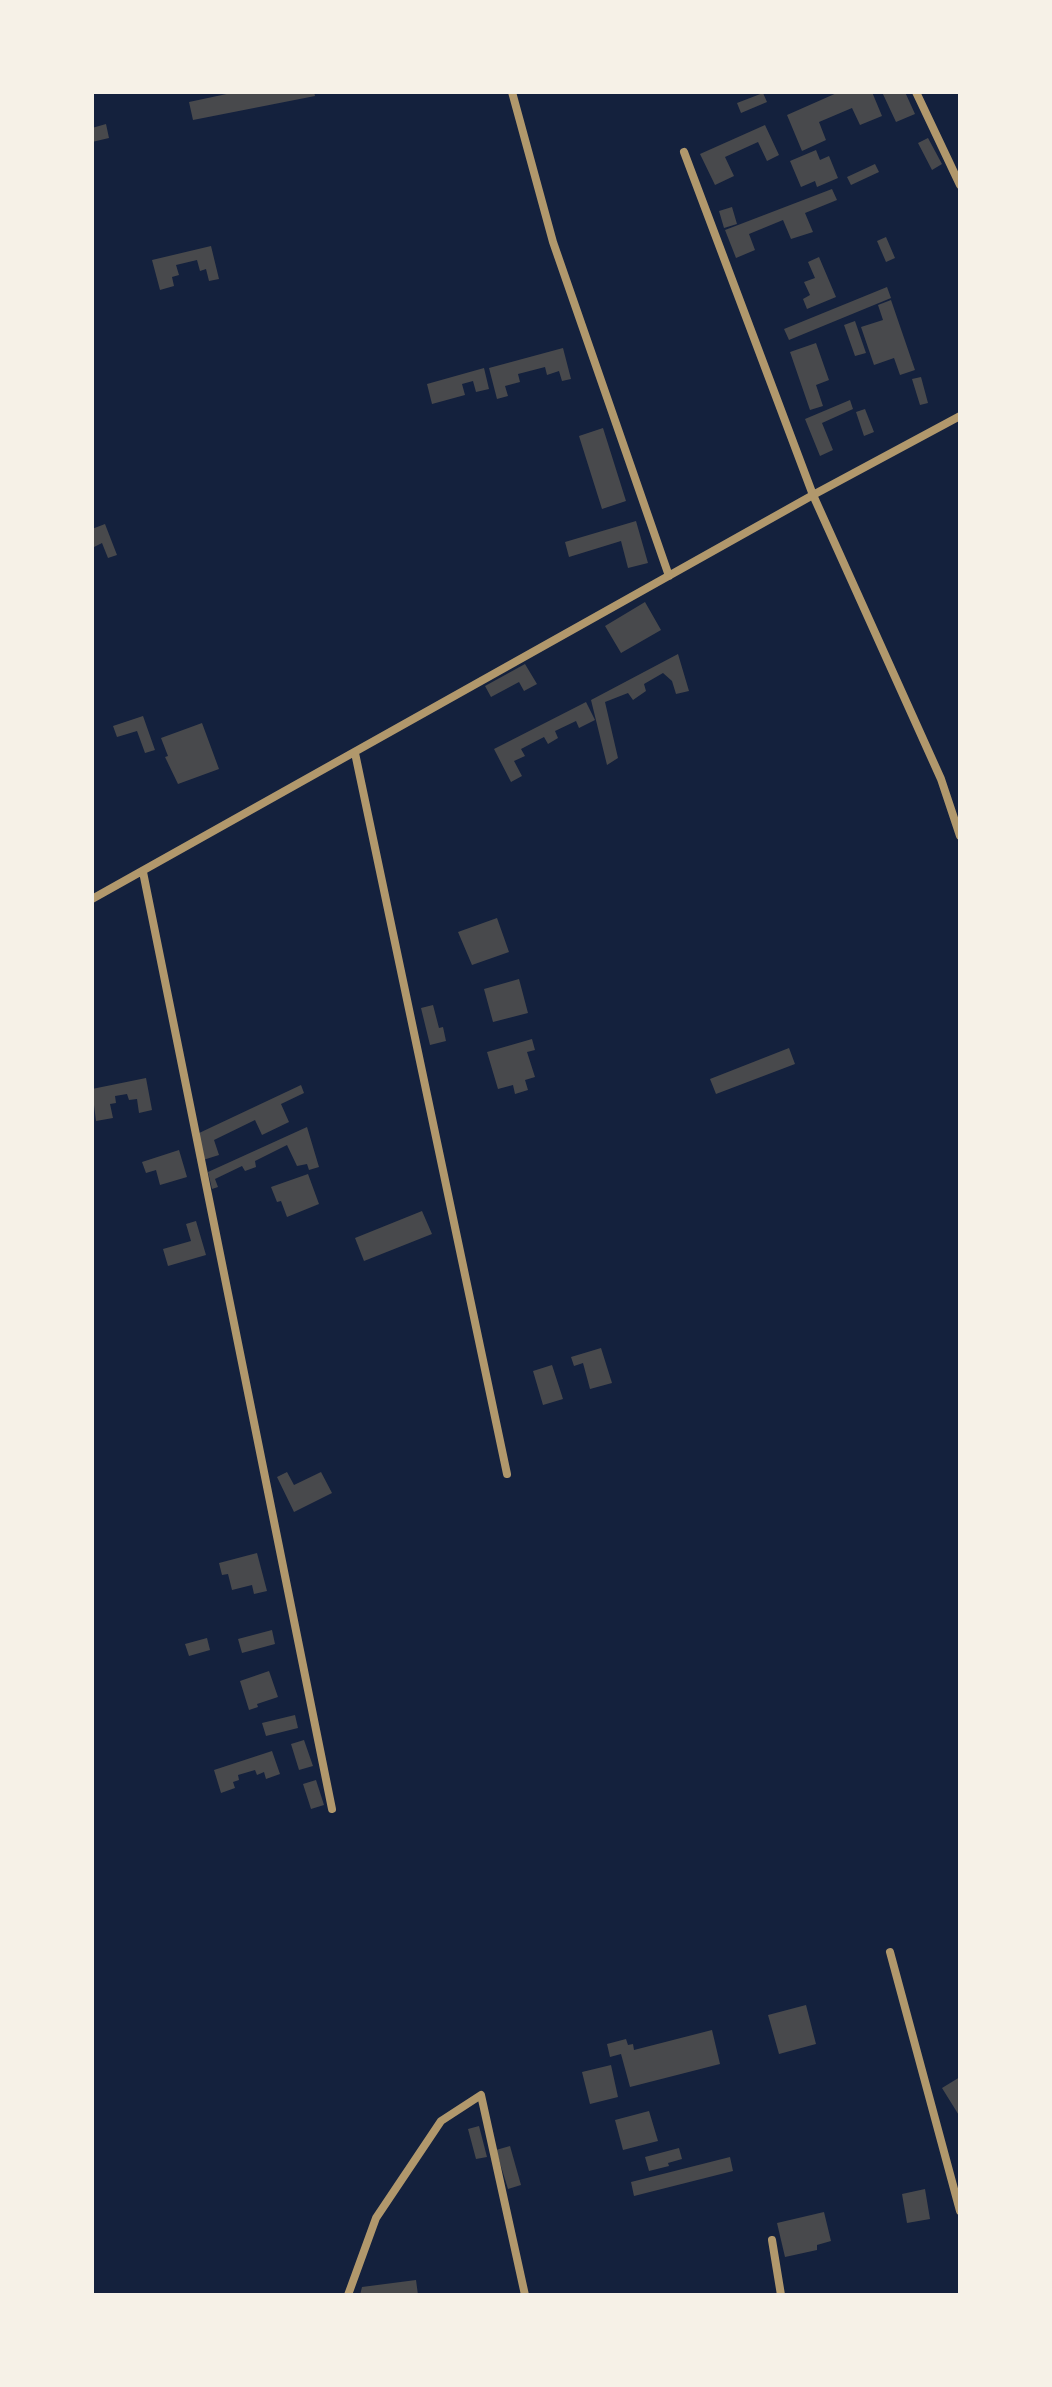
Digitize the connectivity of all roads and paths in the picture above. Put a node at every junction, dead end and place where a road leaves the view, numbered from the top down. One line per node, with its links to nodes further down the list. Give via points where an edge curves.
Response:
1 (512, 92): 7 (street, via 553,242)
2 (916, 92): 4 (street)
3 (684, 152): 6 (street)
4 (960, 185)
5 (960, 416): 6 (street)
6 (813, 495): 7 (street); 9 (street, via 941,779)
7 (669, 576): 8 (street)
8 (355, 753): 10 (street); 12 (street)
9 (960, 836)
10 (143, 872): 11 (street); 13 (street)
11 (92, 899)
12 (507, 1474)
13 (332, 1809)
14 (890, 1952): 15 (street)
15 (957, 2191): 16 (street)
16 (960, 2211)
17 (772, 2240): 20 (street)
18 (348, 2295): 19 (street, via 376,2218 441,2121 481,2095)
19 (525, 2295)
20 (781, 2295)

